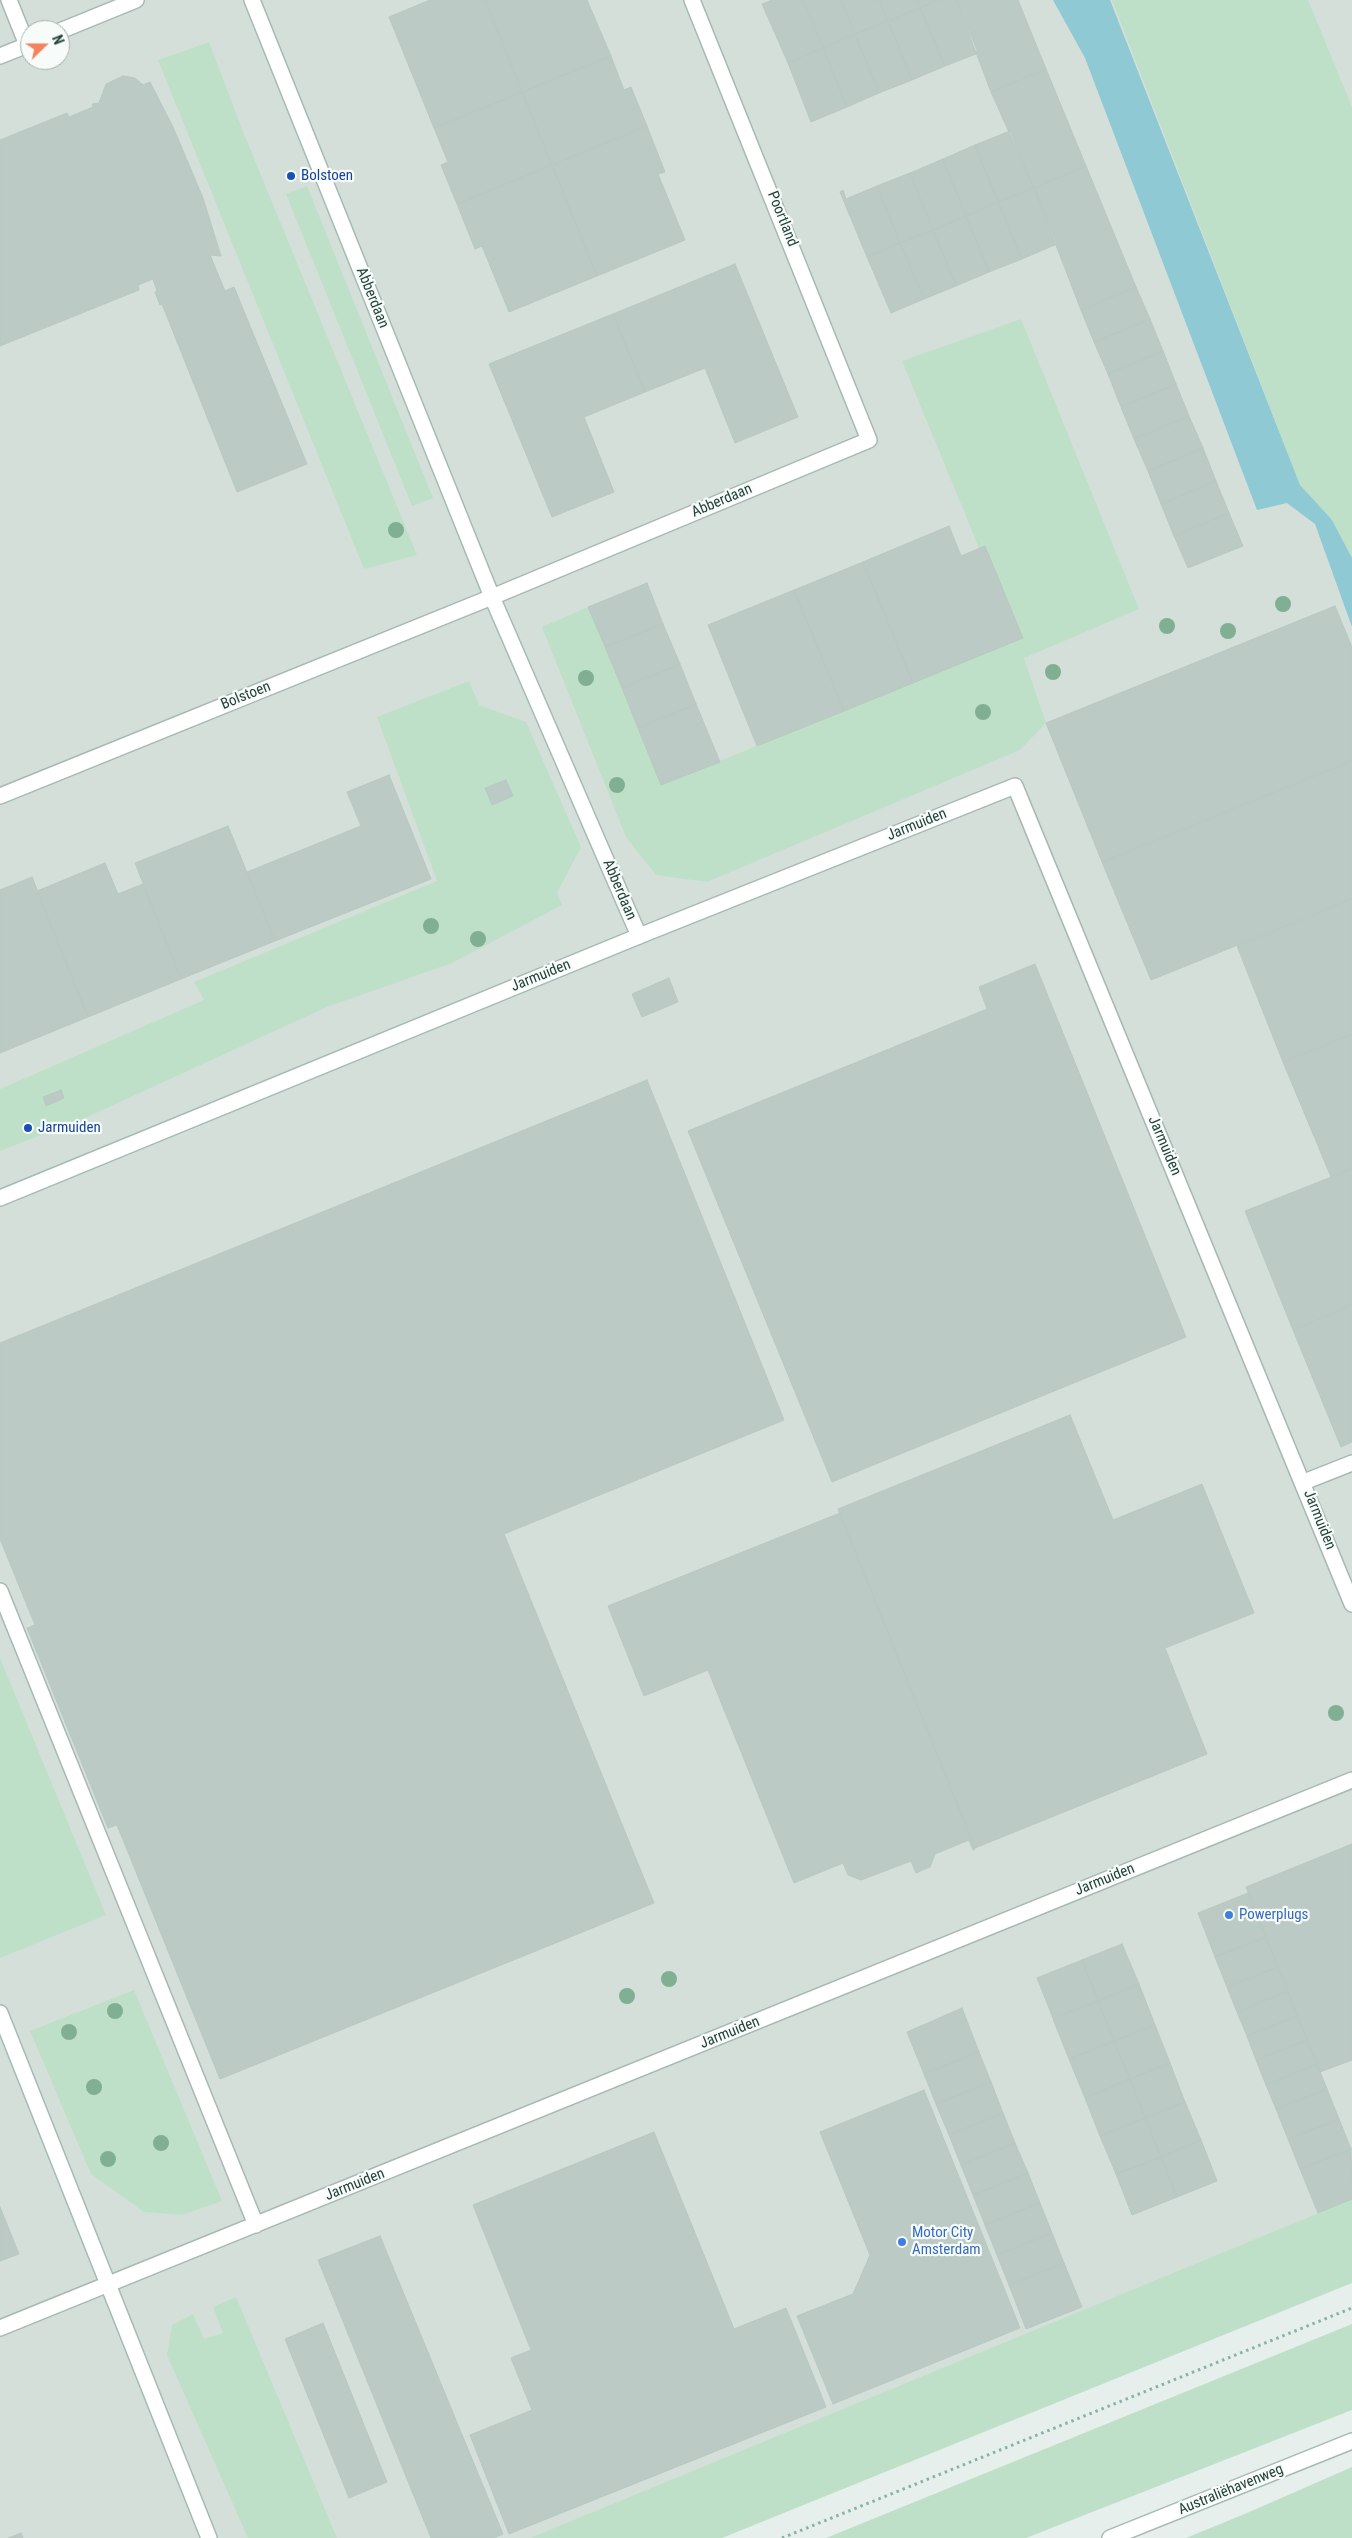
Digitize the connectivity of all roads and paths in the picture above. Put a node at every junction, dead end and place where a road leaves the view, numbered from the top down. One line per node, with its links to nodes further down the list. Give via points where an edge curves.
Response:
1 (9, 0): 5 (street)
2 (136, 0): 6 (street)
3 (252, 0): 10 (street, Abberdaan)
4 (692, 0): 9 (street, Poortland)
5 (20, 24)
6 (70, 28)
7 (20, 48): 8 (street)
8 (0, 56)
9 (869, 440): 10 (street, Abberdaan)
10 (492, 597): 11 (street, Bolstoen); 12 (street, Abberdaan)
11 (0, 796)
12 (639, 936): 13 (street, Jarmuiden); 15 (street, Jarmuiden, via 1015,786)
13 (0, 1198)
14 (1352, 1463): 15 (street)
15 (1304, 1482): 17 (street, Jarmuiden)
16 (0, 1591): 20 (street)
17 (1352, 1604)
18 (1352, 1780): 20 (street, Jarmuiden)
19 (0, 2013): 21 (street)
20 (256, 2225): 21 (street, Jarmuiden)
21 (108, 2285): 23 (street, Jarmuiden); 25 (street)
22 (1352, 2308): 26 (path)
23 (0, 2328)
24 (1352, 2441): 27 (street, Australiëhavenweg)
25 (209, 2538)
26 (782, 2538)
27 (1110, 2538)

